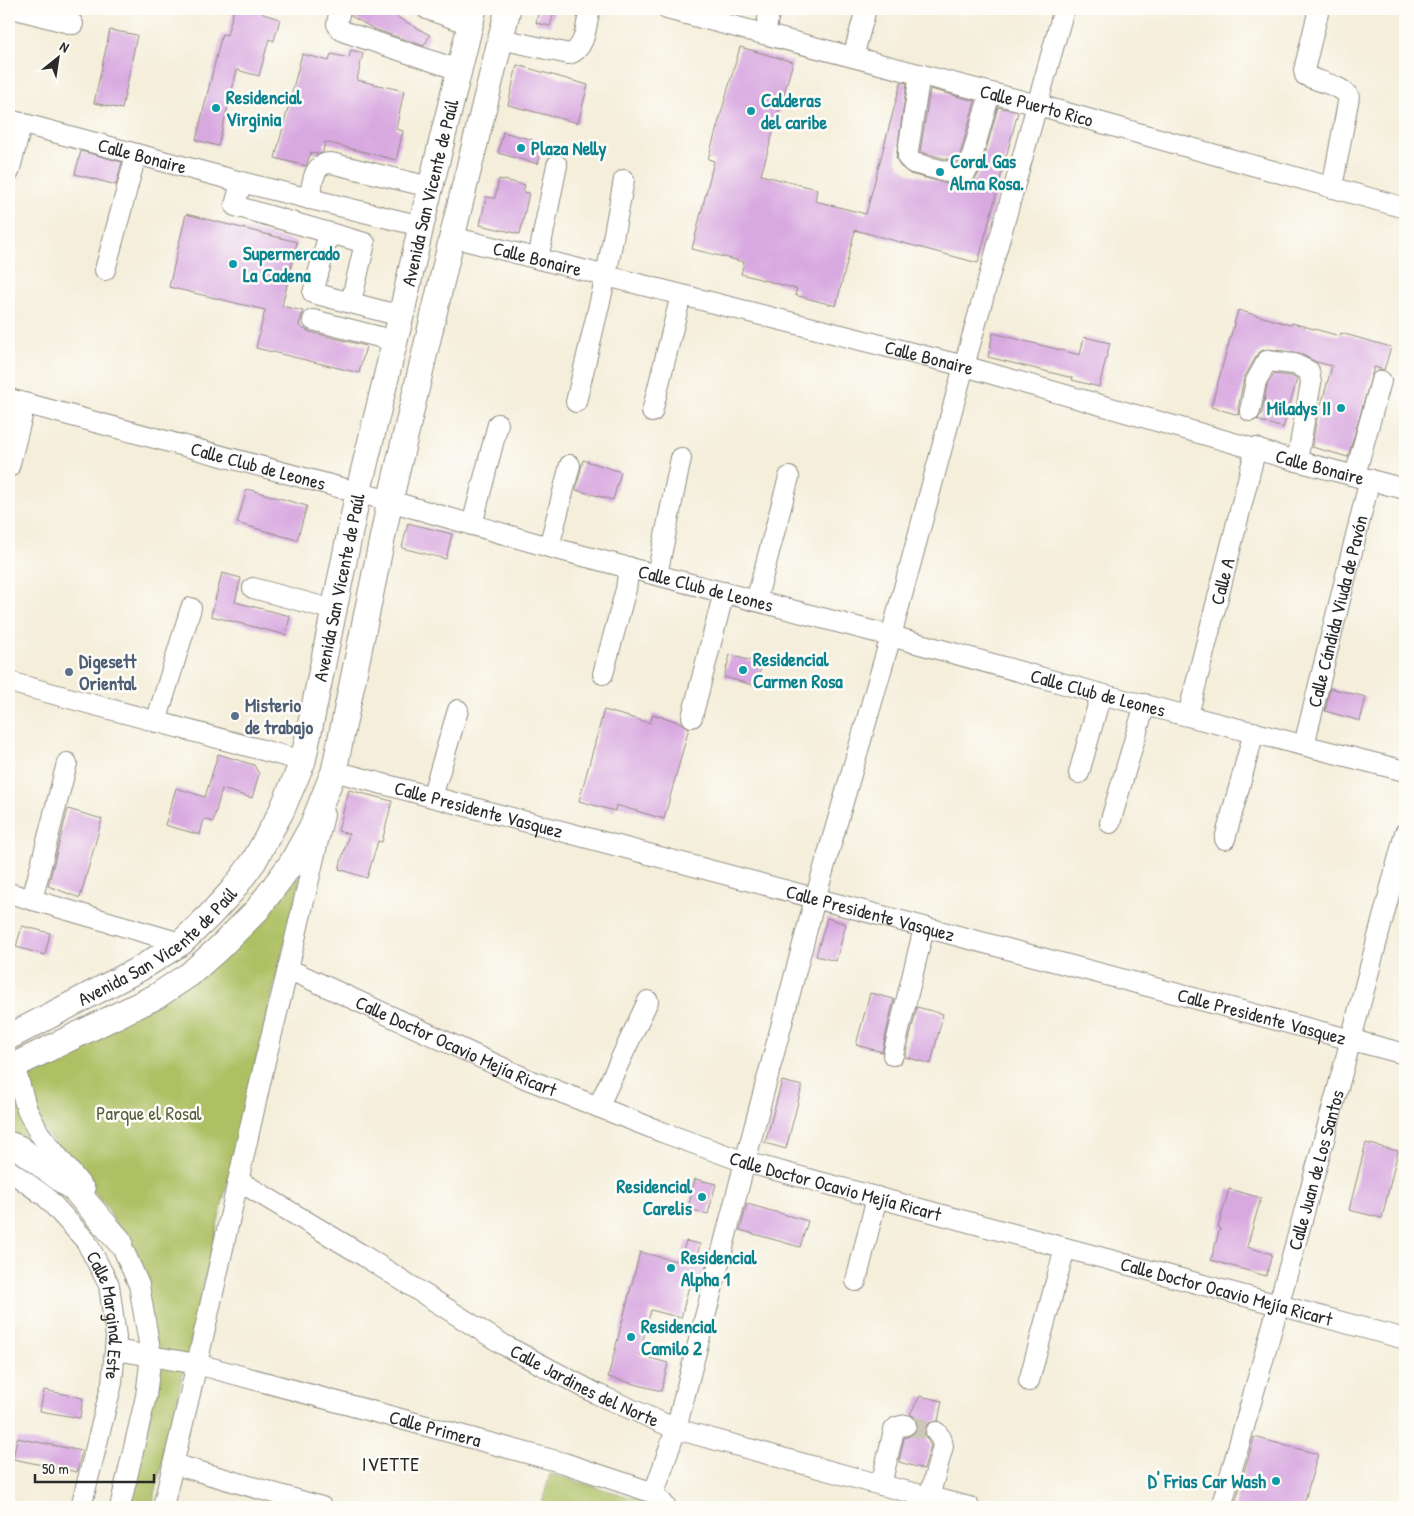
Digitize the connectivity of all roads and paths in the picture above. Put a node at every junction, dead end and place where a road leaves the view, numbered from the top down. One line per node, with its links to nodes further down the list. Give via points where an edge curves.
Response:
1 (16, 9): 13 (street)
2 (340, 9): 17 (street, via 337,24 345,32)
3 (427, 9): 12 (street)
4 (508, 9): 15 (main road, Avenida San Vicente de Paúl)
5 (590, 9): 15 (street, via 582,44 569,54)
6 (667, 9): 11 (street, Calle Puerto Rico)
7 (770, 9): 14 (street)
8 (866, 9): 16 (street)
9 (1064, 9): 20 (street)
10 (1319, 9): 28 (street, via 1305,75 1345,91 1349,97)
11 (706, 14): 14 (street, Calle Puerto Rico)
12 (472, 16): 17 (main road, Avenida San Vicente de Paúl)
13 (73, 24)
14 (765, 34): 16 (street, Calle Puerto Rico)
15 (500, 39): 33 (main road, Avenida San Vicente de Paúl)
16 (853, 57): 18 (street, Calle Puerto Rico)
17 (459, 70): 27 (main road, Avenida San Vicente de Paúl)
18 (920, 74): 19 (street, Calle Puerto Rico); 19 (street, via 908,158 922,166 960,176 965,172)
19 (990, 93): 20 (street, Calle Puerto Rico)
20 (1038, 105): 28 (street, Calle Puerto Rico); 42 (street)
21 (15, 122): 22 (street, Calle Bonaire); 24 (street)
22 (136, 155): 26 (street, Calle Bonaire); 35 (street)
23 (557, 165): 34 (street)
24 (9, 172)
25 (624, 180): 36 (street)
26 (241, 182): 29 (street, Calle Bonaire); 32 (street, via 235,206)
27 (430, 187): 29 (street, via 325,163 317,168); 31 (main road, Avenida San Vicente de Paúl)
28 (1332, 188): 30 (street, Calle Puerto Rico)
29 (309, 199): 31 (street, Calle Bonaire)
30 (1405, 208)
31 (420, 226): 39 (main road, Avenida San Vicente de Paúl)
32 (329, 233): 38 (street, via 365,243); 38 (street, via 313,293)
33 (452, 237): 34 (street, Calle Bonaire); 58 (main road, Avenida San Vicente de Paúl)
34 (538, 259): 36 (street, Calle Bonaire)
35 (105, 270)
36 (606, 276): 37 (street, Calle Bonaire); 45 (street)
37 (681, 295): 42 (street, Calle Bonaire); 47 (street)
38 (351, 302): 39 (street)
39 (401, 316): 41 (main road, Avenida San Vicente de Paúl)
40 (313, 320): 41 (street)
41 (395, 341): 57 (main road, Avenida San Vicente de Paúl)
42 (964, 366): 49 (street, Calle Bonaire); 68 (street)
43 (1381, 382): 55 (street, Calle Cándida Viuda de Pavón)
44 (17, 401): 53 (street); 57 (street, Calle Club de Leones)
45 (576, 402)
46 (1250, 411): 51 (street, via 1256,380 1267,361 1294,364 1309,371 1311,383)
47 (652, 412)
48 (498, 424): 59 (street)
49 (1256, 448): 51 (street, Calle Bonaire); 74 (street, Calle A)
50 (681, 458): 62 (street)
51 (1297, 461): 55 (street, Calle Bonaire)
52 (570, 466): 60 (street)
53 (9, 467)
54 (789, 477): 65 (street)
55 (1362, 477): 56 (street, Calle Bonaire); 78 (street, Calle Cándida Viuda de Pavón)
56 (1405, 489)
57 (358, 493): 58 (street, Calle Club de Leones); 67 (main road, Avenida San Vicente de Paúl)
58 (390, 501): 59 (street, Calle Club de Leones); 81 (main road, Avenida San Vicente de Paúl)
59 (472, 525): 60 (street, Calle Club de Leones)
60 (549, 547): 61 (street, Calle Club de Leones)
61 (629, 567): 62 (street, Calle Club de Leones); 69 (street)
62 (657, 575): 64 (street, Calle Club de Leones)
63 (253, 588): 67 (street)
64 (724, 592): 65 (street, Calle Club de Leones); 75 (street)
65 (756, 601): 68 (street, Calle Club de Leones)
66 (190, 608): 76 (street)
67 (334, 610): 79 (main road, Avenida San Vicente de Paúl)
68 (891, 636): 71 (street, Calle Club de Leones); 89 (street)
69 (603, 674)
70 (9, 682): 76 (street)
71 (1101, 694): 72 (street, Calle Club de Leones); 83 (street)
72 (1145, 704): 74 (street, Calle Club de Leones); 85 (street)
73 (458, 710): 84 (street)
74 (1188, 715): 77 (street, Calle Club de Leones)
75 (692, 717)
76 (156, 722): 79 (street)
77 (1254, 732): 78 (street, Calle Club de Leones); 87 (street)
78 (1304, 745): 82 (street, Calle Club de Leones)
79 (303, 761): 92 (main road, Avenida San Vicente de Paúl, via 282,812 254,861 232,891)
80 (67, 763): 90 (street)
81 (334, 771): 84 (street, Calle Presidente Vasquez); 93 (street, Avenida San Vicente de Paúl); 99 (main road, Avenida San Vicente de Paúl, via 312,826 291,864 257,910 218,950 157,996)
82 (1405, 771)
83 (1079, 772)
84 (432, 798): 89 (street, Calle Presidente Vasquez)
85 (1110, 823)
86 (1405, 833): 96 (street, Calle Juan de Los Santos)
87 (1225, 839)
88 (9, 893): 90 (street)
89 (815, 899): 91 (street, Calle Presidente Vasquez); 102 (street)
90 (32, 900): 92 (street)
91 (924, 928): 96 (street, Calle Presidente Vasquez); 98 (street)
92 (181, 943): 95 (main road, Avenida San Vicente de Paúl)
93 (288, 969): 100 (street, Calle Doctor Ocavio Mejía Ricart, via 527,1079); 104 (street, Avenida San Vicente de Paúl)
94 (648, 1001): 100 (street)
95 (9, 1037)
96 (1352, 1040): 97 (street, Calle Presidente Vasquez); 109 (street, Calle Juan de Los Santos)
97 (1405, 1054)
98 (892, 1055)
99 (11, 1066): 106 (street, Avenida San Vicente de Paúl, via 39,1133 102,1211)
100 (598, 1107): 102 (street, Calle Doctor Ocavio Mejía Ricart)
101 (9, 1144): 106 (main road, via 75,1190)
102 (745, 1162): 105 (street, Calle Doctor Ocavio Mejía Ricart); 116 (street)
103 (9, 1170): 111 (street, Calle Marginal Este, via 46,1196 86,1241 109,1285)
104 (239, 1181): 113 (street, Avenida San Vicente de Paúl); 116 (street, Calle Jardines del Norte, via 504,1344 597,1394)
105 (877, 1197): 107 (street, Calle Doctor Ocavio Mejía Ricart); 108 (street)
106 (120, 1242): 112 (street, Avenida San Vicente de Paúl, via 139,1285)
107 (1065, 1248): 109 (street, Calle Doctor Ocavio Mejía Ricart); 114 (street)
108 (856, 1281)
109 (1280, 1305): 110 (street, Calle Doctor Ocavio Mejía Ricart); 127 (street, Calle Juan de Los Santos)
110 (1405, 1339)
111 (116, 1350): 112 (street, Calle Primera); 122 (street, Calle Marginal Este, via 112,1383)
112 (151, 1355): 113 (street, Calle Primera); 123 (street, Avenida San Vicente de Paúl, via 146,1396)
113 (198, 1364): 118 (street, Avenida San Vicente de Paúl); 121 (street, Calle Primera, via 564,1463)
114 (1029, 1381)
115 (906, 1425): 119 (street, via 894,1430)
116 (676, 1429): 119 (street, Calle Jardines del Norte); 121 (street)
117 (936, 1432): 120 (street, via 943,1446)
118 (173, 1464): 124 (street, Avenida San Vicente de Paúl); 125 (street)
119 (881, 1485): 120 (street, Calle Jardines del Norte)
120 (929, 1497): 126 (street, Calle Jardines del Norte)
121 (660, 1500)
122 (81, 1507)
123 (120, 1507)
124 (163, 1507)
125 (322, 1507)
126 (969, 1507)
127 (1222, 1507)

